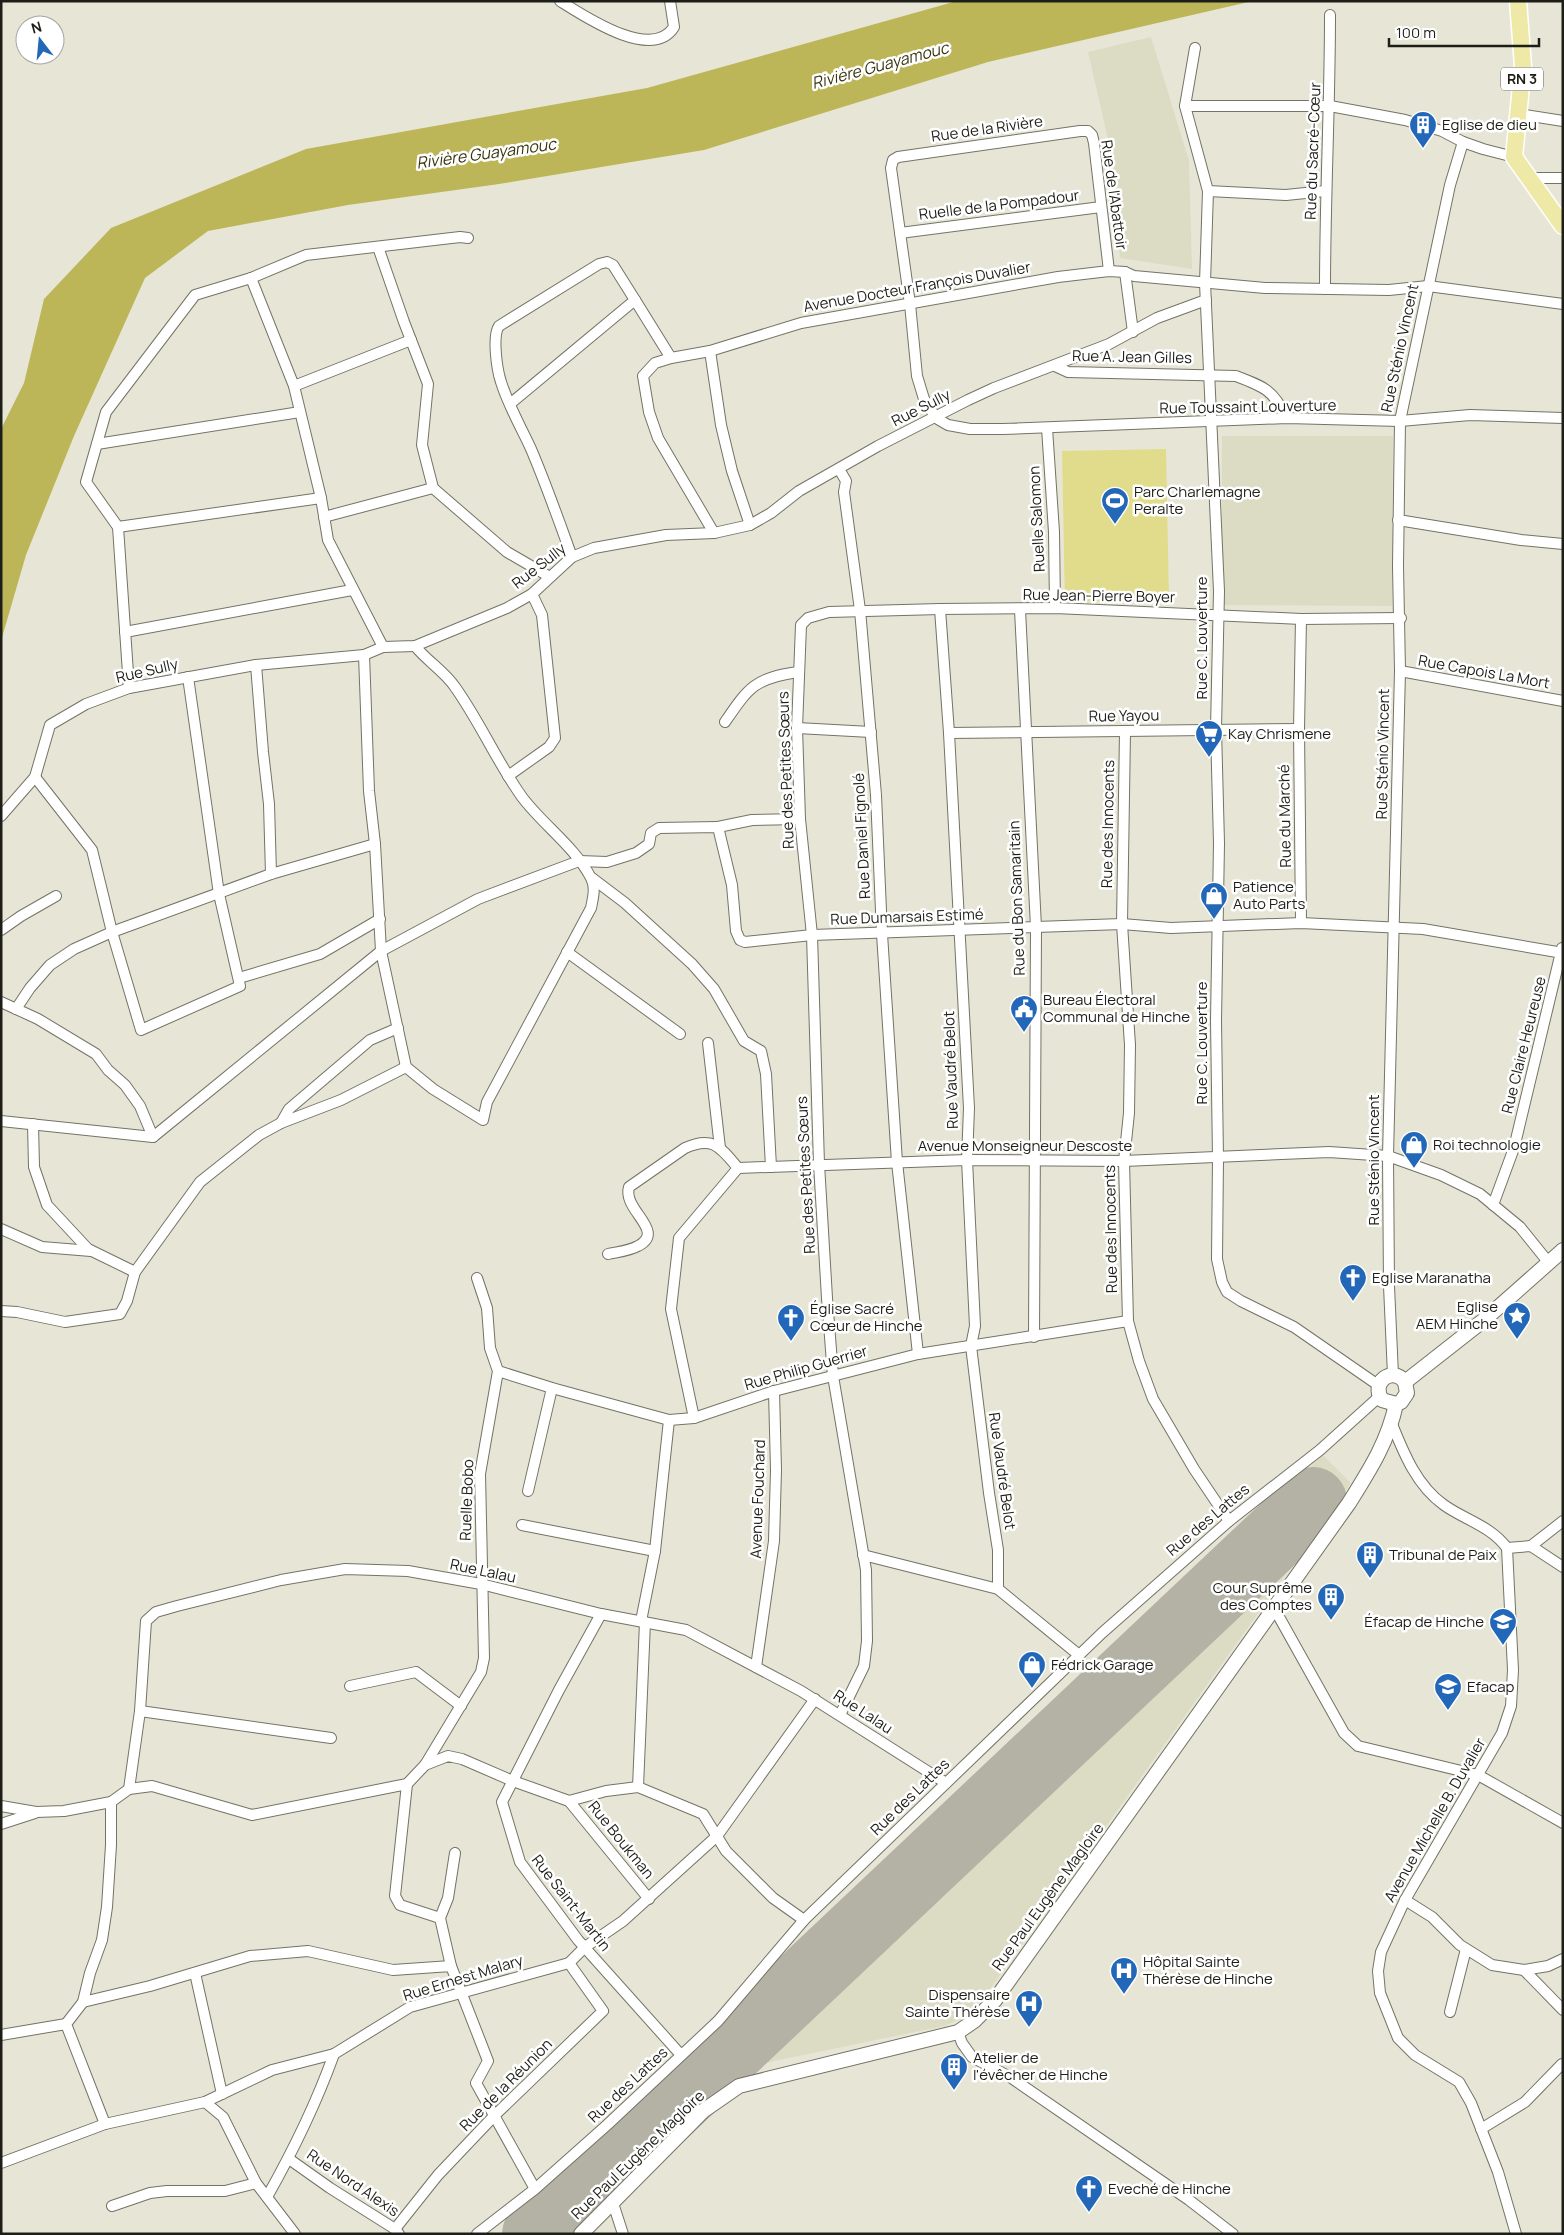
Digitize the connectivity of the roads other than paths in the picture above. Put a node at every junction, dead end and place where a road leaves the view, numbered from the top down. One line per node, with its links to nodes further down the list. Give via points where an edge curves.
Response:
1 (560, 1): 2 (street, via 601,26 634,39 653,39 670,32 674,27)
2 (670, 1)
3 (1518, 1): 8 (main road, RN 3, via 1523,66)
4 (1330, 15): 7 (street, Rue du Sacré-Cœur)
5 (1195, 48): 6 (street, Rue C. Louverture)
6 (1185, 106): 7 (street); 15 (street, Rue C. Louverture)
7 (1330, 106): 11 (street, via 1405,120 1442,131); 16 (street, Rue du Sacré-Cœur)
8 (1518, 114): 9 (street); 12 (main road, RN 3)
9 (1563, 121)
10 (1080, 131): 17 (street, Rue de l'Abattoir, via 1092,135); 19 (street, Rue de la Rivière, via 898,157 893,160 891,168)
11 (1463, 142): 12 (street); 26 (street, Rue Sténio Vincent)
12 (1514, 157): 13 (main road)
13 (1528, 178): 14 (street); 18 (main road)
14 (1563, 178)
15 (1208, 191): 16 (street, via 1286,195); 25 (street, Rue C. Louverture)
16 (1325, 191): 27 (street, Rue du Sacré-Cœur)
17 (1102, 207): 19 (street, Ruelle de la Pompadour); 22 (street, Rue de l'Abattoir)
18 (1563, 226)
19 (900, 233): 30 (street)
20 (468, 238): 21 (street, via 460,236)
21 (378, 247): 24 (street, via 306,255); 33 (street)
22 (1110, 270): 23 (street, Avenue Docteur François Duvalier); 30 (street, Avenue Docteur François Duvalier)
23 (1125, 272): 25 (street, Avenue Docteur François Duvalier, via 1134,276); 32 (street)
24 (251, 278): 38 (street); 47 (street, via 195,294 106,412)
25 (1205, 282): 27 (street, Avenue Docteur François Duvalier); 29 (street, Rue C. Louverture)
26 (1428, 286): 27 (street, Avenue Docteur François Duvalier, via 1389,290); 31 (street, Avenue Docteur François Duvalier); 44 (street, Rue Sténio Vincent)
27 (1325, 289)
28 (635, 300): 35 (street); 39 (street); 39 (street, via 614,265 607,262 500,326 494,337 501,382)
29 (1206, 300): 32 (street, Rue Sully, via 1157,318); 37 (street, Rue C. Louverture)
30 (910, 304): 34 (street, Avenue Docteur François Duvalier, via 801,323); 41 (street, via 917,376 924,399)
31 (1563, 304)
32 (1133, 332): 36 (street, Rue Sully)
33 (411, 340): 38 (street); 49 (street, via 428,384 422,445)
34 (710, 350): 35 (street, Avenue Docteur François Duvalier); 53 (street, via 732,471)
35 (671, 358): 55 (street, Avenue Docteur François Duvalier, via 655,364 643,376 649,412 658,438)
36 (1055, 366): 37 (street, Rue A. Jean Gilles, via 1068,372); 41 (street, Rue Sully, via 994,388)
37 (1209, 374): 42 (street, Rue A. Jean Gilles, via 1236,376 1260,385 1277,398); 45 (street, Rue C. Louverture)
38 (294, 386): 40 (street)
39 (510, 404): 57 (street, via 545,482)
40 (300, 412): 47 (street); 50 (street)
41 (936, 418): 46 (street, Rue Toussaint Louverture, via 948,425 970,429); 48 (street, Rue Sully)
42 (1287, 418): 44 (street, Rue Toussaint Louverture); 45 (street, Rue Toussaint Louverture)
43 (1563, 418): 44 (street, Rue Toussaint Louverture, via 1470,415)
44 (1400, 421): 52 (street, Rue Sténio Vincent)
45 (1212, 423): 46 (street, Rue Toussaint Louverture); 65 (street, Rue C. Louverture)
46 (1047, 428): 61 (street, Ruelle Salomon)
47 (97, 444): 54 (street, via 86,482)
48 (839, 469): 53 (street, Rue Sully, via 799,491); 63 (street, Rue Daniel Fignolé, via 846,481 844,492)
49 (434, 488): 51 (street); 58 (street, via 506,552)
50 (321, 498): 51 (street); 54 (street)
51 (324, 517): 59 (street, via 328,540)
52 (1398, 520): 56 (street); 66 (street, Rue Sténio Vincent)
53 (750, 525): 55 (street, Rue Sully)
54 (118, 527): 69 (street)
55 (714, 533): 57 (street, Rue Sully, via 666,535 594,548)
56 (1563, 544)
57 (572, 557): 58 (street, Rue Sully)
58 (550, 576): 60 (street, Rue Sully)
59 (352, 590): 69 (street); 71 (street)
60 (532, 594): 70 (street, Rue Sully, via 507,608); 87 (street, via 542,615 555,738 549,747)
61 (1055, 608): 64 (street, Rue Jean-Pierre Boyer); 65 (street, Rue Jean-Pierre Boyer)
62 (940, 609): 63 (street, Rue Jean-Pierre Boyer); 64 (street, Rue Jean-Pierre Boyer); 86 (street, Rue Vaudré Belot)
63 (860, 610): 68 (street, Rue Jean-Pierre Boyer, via 815,615); 83 (street, Rue Daniel Fignolé)
64 (1020, 610): 84 (street, Rue du Bon Samaritain)
65 (1218, 615): 67 (street, Rue Jean-Pierre Boyer); 81 (street, Rue C. Louverture)
66 (1401, 618): 67 (street, Rue Jean-Pierre Boyer); 74 (street, Rue Sténio Vincent)
67 (1301, 619): 82 (street, Rue du Marché)
68 (801, 625): 75 (street, Rue des Petites Sœurs)
69 (125, 632): 77 (street)
70 (416, 646): 71 (street, Rue Sully); 87 (street, via 454,685)
71 (383, 647): 72 (street, Rue Sully)
72 (364, 655): 73 (street, Rue Sully); 92 (street, via 369,791)
73 (256, 665): 76 (street, Rue Sully); 94 (street, via 269,804)
74 (1400, 671): 78 (street, Rue Capois La Mort); 103 (street, Rue Sténio Vincent)
75 (798, 672): 79 (street, via 766,678 750,688); 80 (street, Rue des Petites Sœurs)
76 (188, 677): 77 (street, Rue Sully); 96 (street)
77 (129, 688): 88 (street, Rue Sully, via 86,704 50,725)
78 (1563, 701)
79 (725, 722)
80 (797, 728): 83 (street); 90 (street, Rue des Petites Sœurs)
81 (1216, 729): 82 (street, Rue Yayou); 85 (street, Rue Yayou); 101 (street, Rue C. Louverture)
82 (1299, 729): 100 (street, Rue du Marché)
83 (871, 732): 107 (street, Rue Daniel Fignolé)
84 (1025, 732): 85 (street, Rue Yayou); 86 (street, Rue Yayou); 102 (street, Rue du Bon Samaritain)
85 (1125, 732): 99 (street, Rue des Innocents)
86 (949, 733): 105 (street, Rue Vaudré Belot)
87 (508, 776): 93 (street, via 523,798)
88 (35, 777): 89 (street, Rue Sully); 106 (street, via 92,850)
89 (1, 816)
90 (800, 819): 91 (street, via 752,820); 108 (street, Rue des Petites Sœurs)
91 (718, 827): 93 (street, via 659,828 651,833 649,844 636,853 608,862); 108 (street, Rue Dumarsais Estimé, via 740,940)
92 (375, 844): 94 (street); 98 (street)
93 (579, 860): 95 (street); 109 (street, via 478,899)
94 (271, 874): 96 (street)
95 (592, 878): 111 (street, via 591,908); 131 (street, via 692,964 714,989 744,1040 761,1051 766,1074)
96 (218, 894): 106 (street); 112 (street)
97 (56, 896): 104 (street)
98 (380, 919): 109 (street); 112 (street, via 320,954)
99 (1122, 924): 101 (street, Rue Dumarsais Estimé, via 1171,928); 102 (street, Rue Dumarsais Estimé); 128 (street, Rue des Innocents, via 1130,1045 1129,1113)
100 (1301, 924): 101 (street, Rue Dumarsais Estimé); 103 (street, Rue Dumarsais Estimé)
101 (1219, 926): 125 (street, Rue C. Louverture, via 1216,1021)
102 (1036, 927): 105 (street, Rue Dumarsais Estimé); 127 (street, Rue du Bon Samaritain)
103 (1394, 928): 110 (street, Rue Dumarsais Estimé); 124 (street, Rue Sténio Vincent)
104 (1, 930)
105 (960, 930): 107 (street, Rue Dumarsais Estimé); 126 (street, Rue Vaudré Belot, via 969,1108)
106 (112, 932): 112 (street, via 141,1030 240,986); 114 (street, via 74,949 50,965)
107 (882, 934): 108 (street, Rue Dumarsais Estimé); 129 (street, Rue Daniel Fignolé)
108 (812, 935): 130 (street, Rue des Petites Sœurs)
109 (381, 951): 115 (street); 122 (street)
110 (1562, 951): 133 (street, Rue Claire Heureuse, via 1514,1148)
111 (567, 952): 116 (street); 118 (street, via 487,1102 483,1120 433,1090)
112 (239, 978)
113 (1, 1002): 114 (street)
114 (16, 1009): 122 (street, via 96,1054 140,1106)
115 (398, 1028): 118 (street); 120 (street, via 370,1040 290,1109)
116 (680, 1034)
117 (708, 1043): 123 (street)
118 (406, 1067): 120 (street, via 341,1100)
119 (1, 1120): 121 (street)
120 (281, 1123): 139 (street, via 259,1135 200,1182)
121 (33, 1124): 122 (street); 136 (street, via 34,1167 47,1205)
122 (153, 1137)
123 (720, 1148): 132 (street); 137 (street, via 708,1142 695,1144 629,1187 629,1203 647,1226 648,1234 637,1247)
124 (1388, 1156): 125 (street, Avenue Monseigneur Descoste, via 1329,1152); 133 (street, Avenue Monseigneur Descoste, via 1462,1184); 148 (street, Rue Sténio Vincent, via 1389,1286)
125 (1218, 1158): 128 (street, Avenue Monseigneur Descoste); 151 (street, Rue C. Louverture, via 1217,1259 1227,1292 1294,1328)
126 (967, 1160): 127 (street, Avenue Monseigneur Descoste); 129 (street, Avenue Monseigneur Descoste); 144 (street, Rue Vaudré Belot, via 975,1326)
127 (1034, 1160): 128 (street, Avenue Monseigneur Descoste); 143 (street, Rue du Bon Samaritain)
128 (1124, 1161): 142 (street, Rue des Innocents)
129 (897, 1162): 130 (street, Avenue Monseigneur Descoste); 145 (street, Rue Daniel Fignolé)
130 (819, 1164): 131 (street, Avenue Monseigneur Descoste); 147 (street, Rue des Petites Sœurs)
131 (771, 1167): 132 (street, Avenue Monseigneur Descoste)
132 (738, 1168): 153 (street, via 679,1238 671,1309)
133 (1493, 1205): 138 (street, Avenue Monseigneur Descoste, via 1520,1227)
134 (1, 1229): 136 (street, via 42,1247)
135 (1563, 1250): 138 (main road)
136 (92, 1251): 139 (street)
137 (608, 1254)
138 (1549, 1263): 148 (main road, via 1484,1320)
139 (135, 1272): 141 (street, via 120,1314 65,1322)
140 (477, 1278): 146 (street, via 487,1308 490,1348)
141 (1, 1311)
142 (1128, 1321): 143 (street, Rue Philip Guerrier); 157 (street, Rue des Innocents, via 1153,1399 1194,1470)
143 (1034, 1337): 144 (street, Rue Philip Guerrier)
144 (971, 1346): 145 (street, Rue Philip Guerrier); 166 (street, Rue Vaudré Belot, via 998,1550)
145 (918, 1354): 147 (street, Rue Philip Guerrier)
146 (498, 1371): 149 (street, Rue Philip Guerrier); 165 (street, Ruelle Bobo, via 480,1474)
147 (833, 1376): 150 (street, Rue Philip Guerrier); 163 (street, Rue des Petites Sœurs)
148 (1399, 1378): 151 (main road, via 1383,1379); 152 (main road, via 1407,1393)
149 (552, 1388): 154 (street, Rue Philip Guerrier); 156 (street)
150 (774, 1391): 153 (street, Rue Philip Guerrier); 171 (street, Avenue Fouchard, via 774,1541)
151 (1379, 1391): 152 (main road, via 1386,1403); 157 (street, Rue des Lattes, via 1320,1450)
152 (1396, 1404): 155 (main road, Rue Paul Eugène Magloire)
153 (694, 1418): 154 (street, Rue Philip Guerrier)
154 (669, 1420): 162 (street)
155 (1392, 1424): 161 (street, via 1424,1489 1444,1505 1500,1538); 167 (main road, Rue Paul Eugène Magloire, via 1379,1454 1349,1503)
156 (528, 1491)
157 (1229, 1521): 170 (street, Rue des Lattes)
158 (1563, 1521): 160 (street)
159 (522, 1524): 162 (street)
160 (1531, 1546): 161 (street); 164 (street)
161 (1507, 1548): 179 (street, Avenue Michelle B. Duvalier, via 1513,1670 1511,1706 1502,1733)
162 (655, 1551): 169 (street)
163 (863, 1555): 166 (street); 176 (street, Rue des Petites Sœurs, via 867,1641 864,1666)
164 (1563, 1567)
165 (481, 1584): 168 (street, Rue Lalau); 174 (street, Ruelle Bobo, via 484,1658 481,1672); 175 (street, Rue Lalau, via 408,1570 345,1569 281,1580 156,1612 146,1621)
166 (998, 1589): 170 (street)
167 (1274, 1608): 179 (street, via 1350,1740 1371,1750); 209 (main road, Rue Paul Eugène Magloire, via 995,2000)
168 (601, 1614): 169 (street, Rue Lalau); 180 (street, Rue Saint-Martin)
169 (643, 1621): 171 (street, Rue Lalau, via 686,1630); 183 (street)
170 (1079, 1655): 181 (street, Rue des Lattes)
171 (756, 1667): 173 (street, Rue Lalau)
172 (350, 1686): 174 (street, via 416,1672)
173 (815, 1700): 176 (street, Rue Lalau); 191 (street, Rue Ernest Malary)
174 (461, 1706): 178 (street, Ruelle Bobo)
175 (140, 1711): 177 (street); 184 (street, Rue Lalau)
176 (840, 1715): 181 (street, Rue Lalau)
177 (331, 1738)
178 (424, 1765): 180 (street, via 448,1756); 182 (street, Ruelle Bobo)
179 (1478, 1775): 189 (street); 194 (street, Avenue Michelle B. Duvalier)
180 (513, 1780): 185 (street); 197 (street, Rue Saint-Martin, via 502,1802 520,1862)
181 (946, 1783): 196 (street, Rue des Lattes)
182 (407, 1784): 184 (street, via 252,1814 152,1786); 195 (street, via 396,1902)
183 (638, 1787): 185 (street, via 606,1790); 191 (street, via 703,1814)
184 (128, 1789): 186 (street)
185 (569, 1801): 193 (street, Rue Boukman)
186 (111, 1802): 188 (street, via 64,1811); 205 (street, via 107,1908 102,1940)
187 (1, 1806): 188 (street)
188 (36, 1812): 190 (street)
189 (1563, 1823)
190 (1, 1824)
191 (717, 1836): 193 (street, Rue Ernest Malary); 196 (street, via 726,1850 773,1898)
192 (455, 1853): 195 (street, via 448,1898)
193 (649, 1899): 197 (street, Rue Ernest Malary)
194 (1405, 1900): 198 (street, via 1432,1917); 218 (street, Avenue Michelle B. Duvalier, via 1381,1952 1378,1971 1380,1993 1398,2038 1415,2055 1459,2082)
195 (440, 1918): 201 (street)
196 (804, 1920): 212 (street, Rue des Lattes, via 718,2021)
197 (585, 1947): 200 (street, Rue Ernest Malary); 212 (street, Rue Saint-Martin)
198 (1466, 1949): 202 (street, via 1492,1965); 207 (street)
199 (1563, 1959): 202 (street, via 1548,1966)
200 (569, 1963): 204 (street, Rue Ernest Malary); 216 (street, Rue de la Réunion, via 603,2011)
201 (451, 1966): 203 (street, via 393,1970 308,1951 250,1956); 204 (street)
202 (1524, 1970): 206 (street)
203 (195, 1973): 205 (street); 214 (street)
204 (461, 1992): 211 (street, Rue Ernest Malary, via 410,2006); 216 (street, via 488,2061 476,2083)
205 (83, 2002): 208 (street)
206 (1563, 2010)
207 (1450, 2012)
208 (66, 2024): 210 (street); 217 (street)
209 (958, 2032): 224 (main road, Rue Paul Eugène Magloire, via 739,2086 703,2111); 231 (street, via 972,2057 1010,2077)
210 (1, 2035)
211 (334, 2054): 214 (street, Rue Ernest Malary, via 272,2070); 219 (street)
212 (681, 2056): 222 (street, Rue des Lattes)
213 (1562, 2064): 218 (street, via 1525,2102)
214 (222, 2094): 215 (street, Rue Ernest Malary)
215 (205, 2102): 217 (street, Rue Ernest Malary); 221 (street, via 227,2122)
216 (494, 2116): 222 (street); 226 (street, Rue de la Réunion, via 438,2175)
217 (105, 2124): 220 (street, Rue Ernest Malary)
218 (1481, 2129): 232 (street, Avenue Michelle B. Duvalier, via 1498,2172)
219 (289, 2159): 223 (street); 226 (street, Rue Nord Alexis)
220 (1, 2162)
221 (256, 2183): 223 (street); 225 (street, via 225,2191 150,2193)
222 (534, 2189): 228 (street, Rue des Lattes)
223 (267, 2196): 227 (street)
224 (612, 2200): 229 (main road, Rue Paul Eugène Magloire); 230 (street)
225 (112, 2206)
226 (397, 2232)
227 (295, 2234)
228 (478, 2234)
229 (581, 2234)
230 (623, 2234)
231 (1233, 2234)
232 (1516, 2234)

